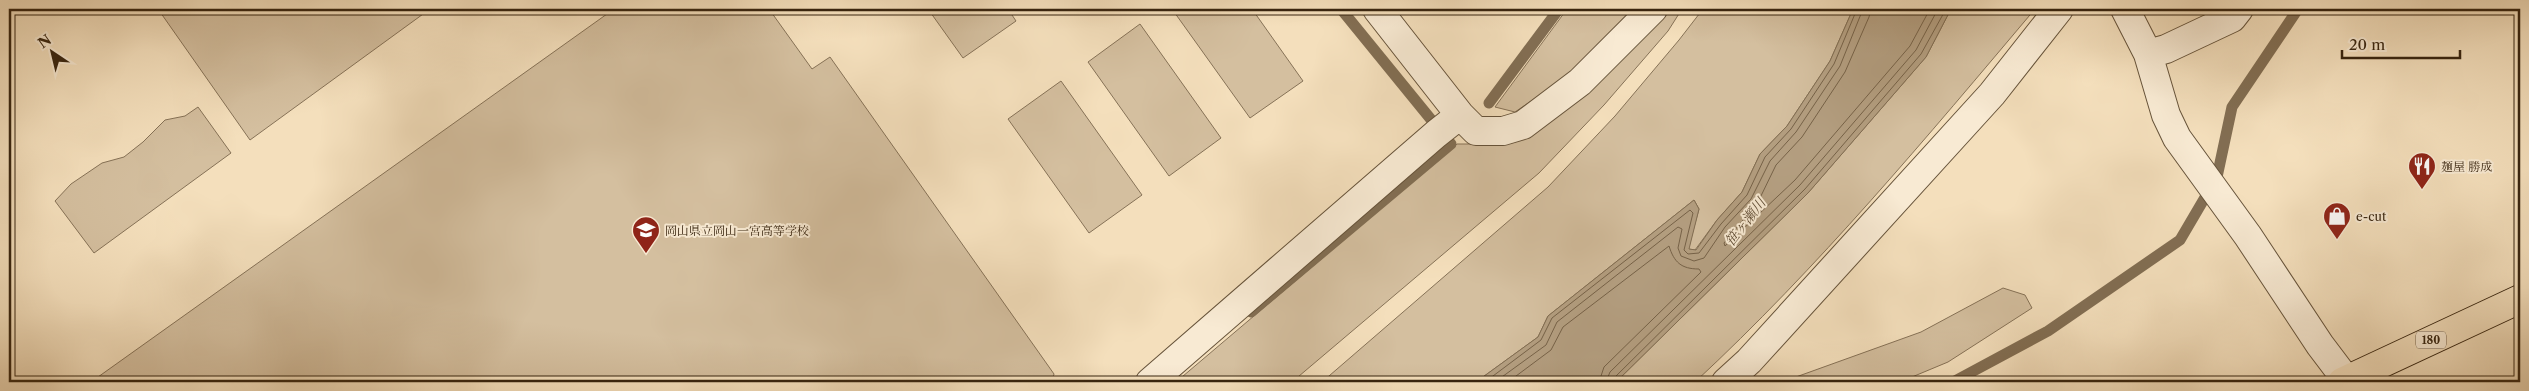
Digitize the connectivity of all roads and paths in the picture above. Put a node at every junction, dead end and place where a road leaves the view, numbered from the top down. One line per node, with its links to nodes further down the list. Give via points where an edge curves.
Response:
1 (1654, 9): 7 (street, via 1580,82 1523,125 1503,131 1476,131)
2 (2059, 9): 11 (street, via 1992,94 1874,226)
3 (2125, 9): 6 (street)
4 (2239, 9): 6 (street, via 2232,18)
5 (1385, 12): 7 (street)
6 (2148, 54): 9 (street, via 2166,115 2177,138)
7 (1448, 125): 10 (street)
8 (2520, 299): 9 (highway, 180)
9 (2346, 381)
10 (1150, 382)
11 (1726, 382)

